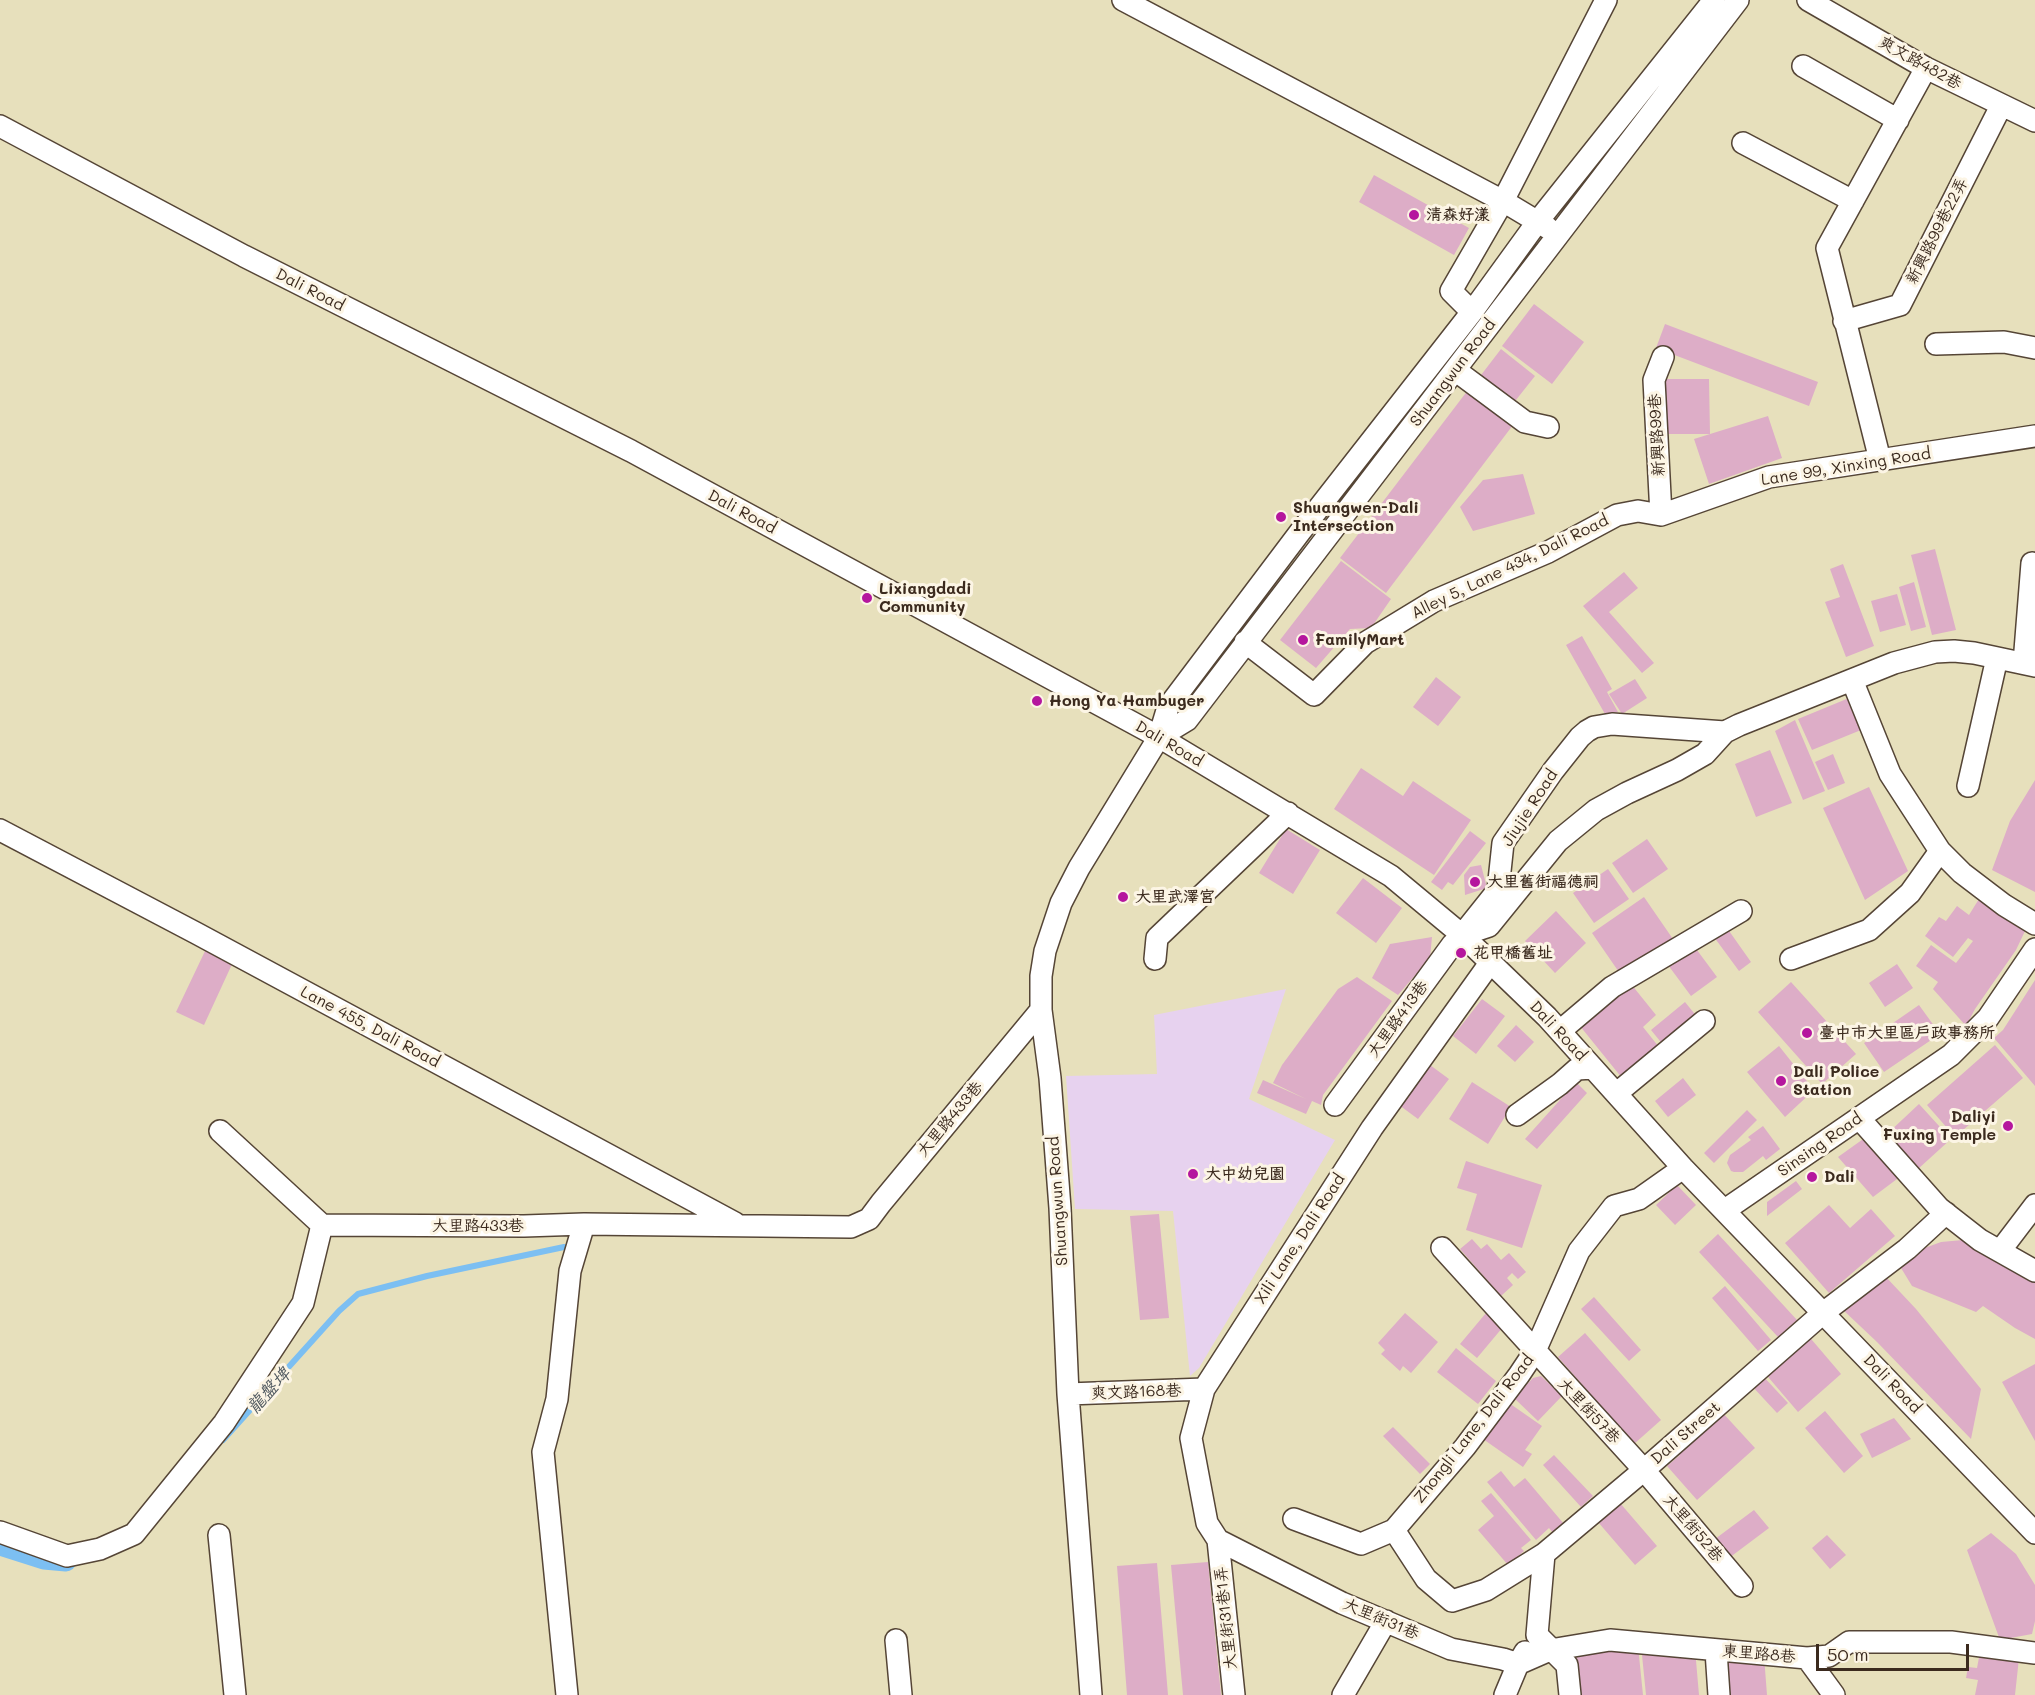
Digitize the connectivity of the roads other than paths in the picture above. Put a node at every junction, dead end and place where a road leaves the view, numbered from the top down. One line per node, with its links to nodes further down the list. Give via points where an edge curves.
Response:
1 (1123, 0): 13 (street)
2 (1606, 0): 13 (street)
3 (1714, 0): 15 (street, Shuangwun Road)
4 (1738, 0): 16 (street, Shuangwun Road)
5 (1808, 0): 7 (street, 爽文路482巷)
6 (1803, 66): 9 (street)
7 (1926, 68): 8 (street, 爽文路482巷); 9 (street)
8 (2001, 106): 10 (street, 爽文路482巷); 18 (street, 新興路99巷22弄, via 1900,306)
9 (1898, 120): 14 (street)
10 (2035, 121)
11 (0, 126): 33 (street, Dali Road, via 244,256 631,452)
12 (1743, 143): 14 (street)
13 (1503, 201): 15 (street); 17 (street, via 1451,291)
14 (1853, 201): 18 (street, via 1827,248)
15 (1538, 221): 16 (street); 17 (street, Shuangwun Road)
16 (1558, 235): 22 (street, Shuangwun Road)
17 (1472, 312): 33 (street, Shuangwun Road, via 1168,707)
18 (1844, 321): 25 (street)
19 (1936, 344): 20 (street, via 2004,342)
20 (2035, 348)
21 (1663, 357): 26 (street, 新興路99巷, via 1654,380)
22 (1455, 370): 23 (street, via 1525,422); 28 (street, Shuangwun Road)
23 (1548, 427)
24 (2035, 436): 25 (street, Lane 99, Xinxing Road)
25 (1880, 460): 26 (street, Lane 99, Xinxing Road, via 1768,477)
26 (1661, 515): 28 (street, Alley 5, Lane 434, Dali Road, via 1638,511 1617,514 1548,552 1434,601 1365,643 1314,695)
27 (2032, 563): 30 (street)
28 (1245, 642): 33 (street, Shuangwun Road, via 1187,720)
29 (1997, 658): 30 (street, Jiujie Road); 31 (street, Jiujie Road, via 1935,651); 34 (street)
30 (2029, 665)
31 (1852, 680): 32 (street, Jiujie Road); 37 (street, via 1890,774)
32 (1725, 732): 40 (street, Jiujie Road, via 1705,754 1616,798 1582,821 1558,841 1489,926); 40 (street, Jiujie Road, via 1638,724 1612,724 1587,731 1553,771 1503,843 1498,890)
33 (1159, 737): 35 (street, Dali Road); 45 (street, Shuangwun Road, via 1061,903 1045,951)
34 (1968, 786)
35 (1288, 813): 40 (street, Dali Road, via 1391,876); 43 (street, via 1157,938)
36 (0, 830): 60 (street, Lane 455, Dali Road)
37 (1940, 851): 39 (street, via 1962,873); 42 (street, via 1910,892 1869,930)
38 (1741, 911): 47 (street, via 1612,987)
39 (2035, 924)
40 (1462, 935): 44 (street, Dali Road); 50 (street, 大里路413巷)
41 (2035, 949): 52 (street, Sinsing Road, via 1998,1005 1963,1045)
42 (1791, 958)
43 (1155, 959)
44 (1490, 963): 47 (street, Dali Road); 66 (street, Xili Lane, Dali Road, via 1366,1138)
45 (1041, 1010): 60 (street, 大里路433巷, via 869,1219 851,1227); 67 (street, Shuangwun Road, via 1060,1208)
46 (1704, 1021): 49 (street)
47 (1560, 1031): 48 (street, Dali Road)
48 (1593, 1068): 49 (street, Dali Road); 51 (street, via 1577,1069)
49 (1617, 1093): 54 (street, Dali Road)
50 (1335, 1105)
51 (1517, 1115)
52 (1859, 1118): 56 (street, Sinsing Road); 57 (street)
53 (220, 1131): 59 (street)
54 (1683, 1168): 56 (street, Dali Road); 65 (street, Zhongli Lane, Dali Road, via 1638,1199 1614,1206 1580,1251)
55 (2035, 1205): 62 (street)
56 (1725, 1210): 64 (street, Dali Road)
57 (1946, 1213): 62 (street); 64 (street, Dali Street, via 1908,1249)
58 (584, 1224): 59 (street, 大里路433巷); 60 (street, 大里路433巷); 85 (street, via 570,1271 557,1399 543,1452)
59 (322, 1225): 71 (street, via 303,1303 224,1423 134,1534 100,1549 67,1556)
60 (739, 1226)
61 (1442, 1248): 65 (street, 大里街57巷)
62 (2000, 1251): 63 (street)
63 (2035, 1271)
64 (1823, 1313): 68 (street, Dali Street); 72 (street, Dali Road)
65 (1535, 1351): 68 (street, 大里街57巷); 70 (street, Zhongli Lane, Dali Road, via 1465,1447)
66 (1204, 1389): 67 (street, 爽文路168巷); 74 (street, Xili Lane, Dali Road, via 1191,1438 1207,1523)
67 (1068, 1395): 87 (street, Shuangwun Road)
68 (1644, 1470): 75 (street, Dali Street); 76 (street, 大里街52巷)
69 (1294, 1520): 70 (street, Zhongli Lane, Dali Road, via 1361,1544)
70 (1394, 1530): 75 (street, Dali Street, via 1426,1579 1452,1601 1486,1590)
71 (0, 1532)
72 (2035, 1533)
73 (219, 1534): 84 (street)
74 (1218, 1540): 77 (street, 大里街31巷); 88 (street, 大里街31巷1弄)
75 (1544, 1554): 79 (street)
76 (1742, 1586)
77 (1386, 1621): 83 (street, 大里街31巷, via 1451,1648); 89 (street)
78 (896, 1640): 86 (street)
79 (1544, 1642): 80 (street, 東里路8巷, via 1610,1640); 83 (street); 91 (street, via 1567,1665)
80 (1716, 1651): 82 (street, 東里路8巷); 92 (street)
81 (2035, 1653): 82 (street, 東里路8巷, via 1951,1642 1850,1642 1829,1656)
82 (1807, 1658): 93 (street)
83 (1518, 1664): 90 (street)
84 (235, 1695)
85 (567, 1695)
86 (901, 1695)
87 (1090, 1695)
88 (1233, 1695)
89 (1343, 1695)
90 (1505, 1695)
91 (1570, 1695)
92 (1719, 1695)
93 (1834, 1695)

